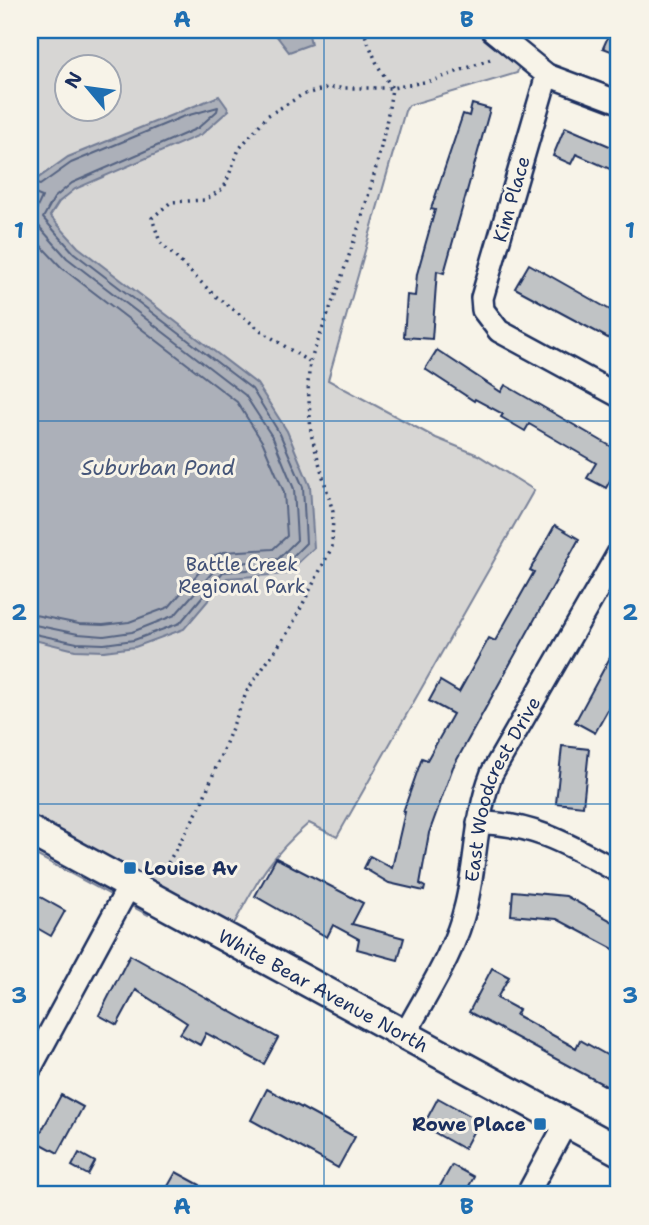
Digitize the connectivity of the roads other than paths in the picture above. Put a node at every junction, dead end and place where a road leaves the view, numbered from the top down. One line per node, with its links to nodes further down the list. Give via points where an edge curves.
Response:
1 (492, 30): 2 (street)
2 (547, 75): 3 (street); 4 (street, Kim Place, via 482,298 483,310 499,331)
3 (619, 102)
4 (619, 396)
5 (619, 552): 6 (street, East Woodcrest Drive, via 492,773)
6 (478, 823): 8 (street, via 523,826 548,834); 10 (street, East Woodcrest Drive, via 460,928)
7 (30, 831): 9 (street, White Bear Avenue North)
8 (619, 872)
9 (129, 886): 10 (street, White Bear Avenue North); 11 (street)
10 (404, 1035): 12 (street, White Bear Avenue North)
11 (30, 1069)
12 (566, 1123): 13 (street, White Bear Avenue North); 14 (street)
13 (619, 1151)
14 (527, 1195)

